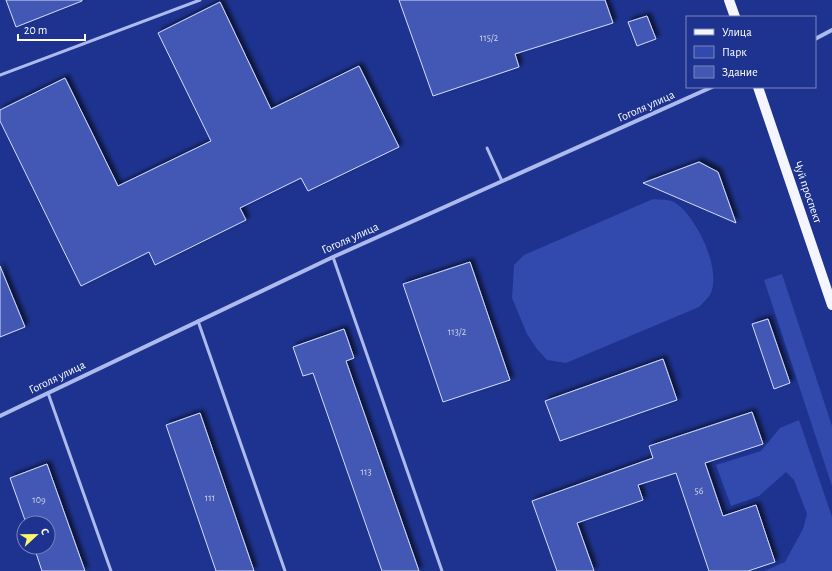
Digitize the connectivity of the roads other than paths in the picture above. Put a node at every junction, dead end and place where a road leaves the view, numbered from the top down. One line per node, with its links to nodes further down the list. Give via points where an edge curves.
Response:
1 (200, 0): 6 (lane)
2 (729, 0): 3 (main road)
3 (735, 16)
4 (832, 30): 5 (street)
5 (816, 39)
6 (0, 75)
7 (710, 88): 10 (street, Гоголя улица)
8 (758, 88): 12 (main road, Чуй проспект)
9 (487, 148): 10 (lane)
10 (502, 181): 11 (street, Гоголя улица)
11 (333, 257): 13 (street, Гоголя улица); 18 (lane)
12 (832, 305)
13 (198, 321): 14 (street, Гоголя улица); 17 (lane)
14 (48, 392): 15 (street, Гоголя улица); 16 (lane)
15 (0, 416)
16 (112, 571)
17 (285, 571)
18 (442, 571)

